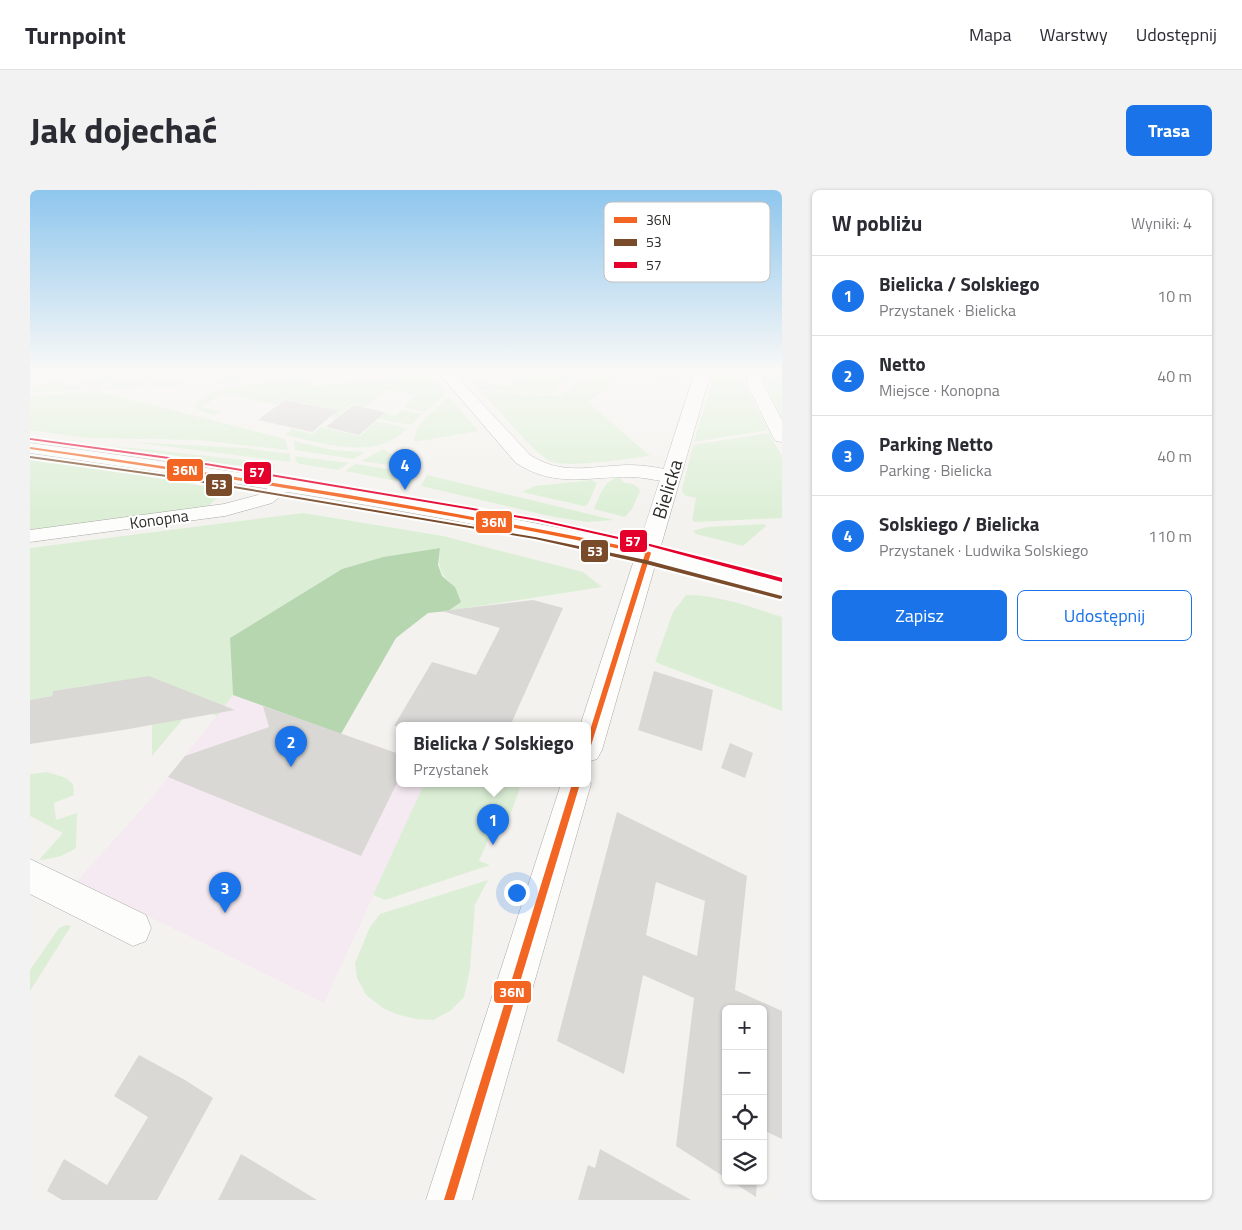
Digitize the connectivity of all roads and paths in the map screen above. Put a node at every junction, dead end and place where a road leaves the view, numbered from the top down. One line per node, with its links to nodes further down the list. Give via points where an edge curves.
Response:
1 (487, 419): 6 (street, via 523,459 539,470 568,475 627,471)
2 (688, 419): 6 (street, Bielicka)
3 (773, 419): 4 (street)
4 (782, 437)
5 (30, 448): 7 (street)
6 (671, 476): 9 (street, Bielicka)
7 (284, 486): 8 (street, Konopna, via 256,503 225,510); 9 (street, via 537,528)
8 (30, 536)
9 (648, 553): 10 (street); 11 (street, Bielicka)
10 (782, 589)
11 (591, 737)
12 (575, 787): 15 (street)
13 (30, 876): 14 (street)
14 (133, 928)
15 (449, 1200)

